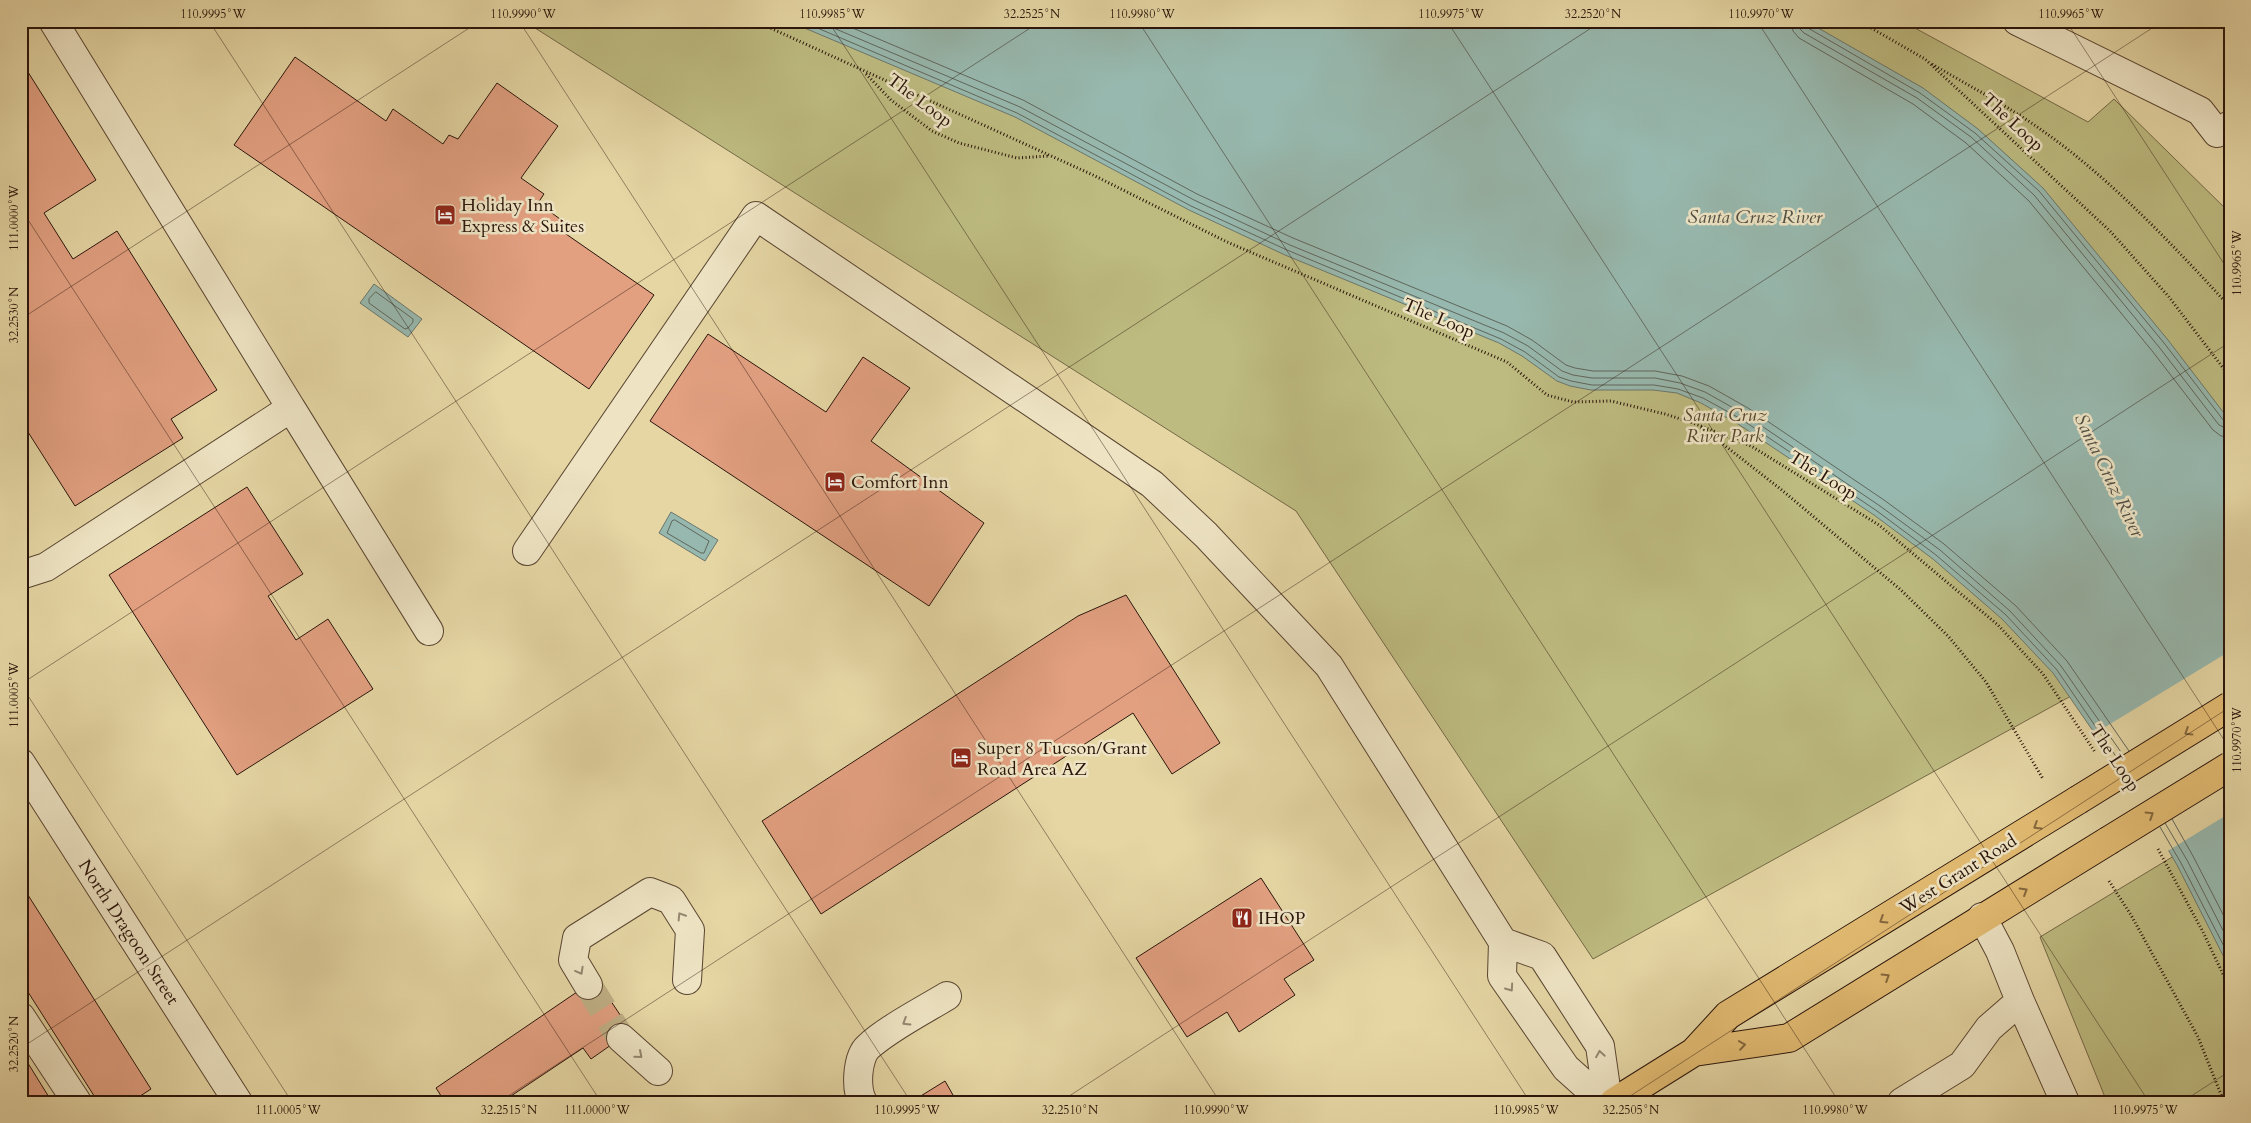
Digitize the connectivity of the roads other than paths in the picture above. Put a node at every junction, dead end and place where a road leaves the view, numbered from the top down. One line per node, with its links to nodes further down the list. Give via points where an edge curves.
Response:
1 (53, 21): 4 (street)
2 (2017, 21): 3 (street, via 2200,111 2216,133)
3 (2230, 125)
4 (292, 408): 6 (street, via 46,567); 7 (street)
5 (527, 551): 12 (street, via 756,216 1152,484 1206,535 1329,666)
6 (21, 575)
7 (429, 631)
8 (2230, 706): 19 (main road, West Grant Road, one-way to 19, bridge, via 1728,1015)
9 (21, 763): 21 (street, North Dragoon Street)
10 (2230, 766): 11 (main road, West Grant Road, one-way to 10, bridge)
11 (1982, 917): 16 (street); 19 (main road, West Grant Road, one-way to 11, via 1789,1038)
12 (1503, 942): 24 (street, one-way to 24, via 1502,976 1566,1068); 24 (street, one-way to 12, via 1600,1046 1542,956)
13 (687, 980): 14 (street, one-way to 14, via 690,930 670,900 650,892 577,938 573,960)
14 (588, 986)
15 (947, 996): 23 (street, one-way to 23, via 866,1048 858,1070 858,1094)
16 (2020, 1001): 26 (street, via 1989,1028 1962,1065); 27 (street)
17 (21, 1017): 22 (street)
18 (621, 1038): 20 (street, one-way to 20)
19 (1694, 1052): 25 (main road, West Grant Road)
20 (658, 1071)
21 (233, 1100)
22 (77, 1102)
23 (863, 1102)
24 (1606, 1102)
25 (1614, 1102)
26 (1902, 1102)
27 (2065, 1102)

